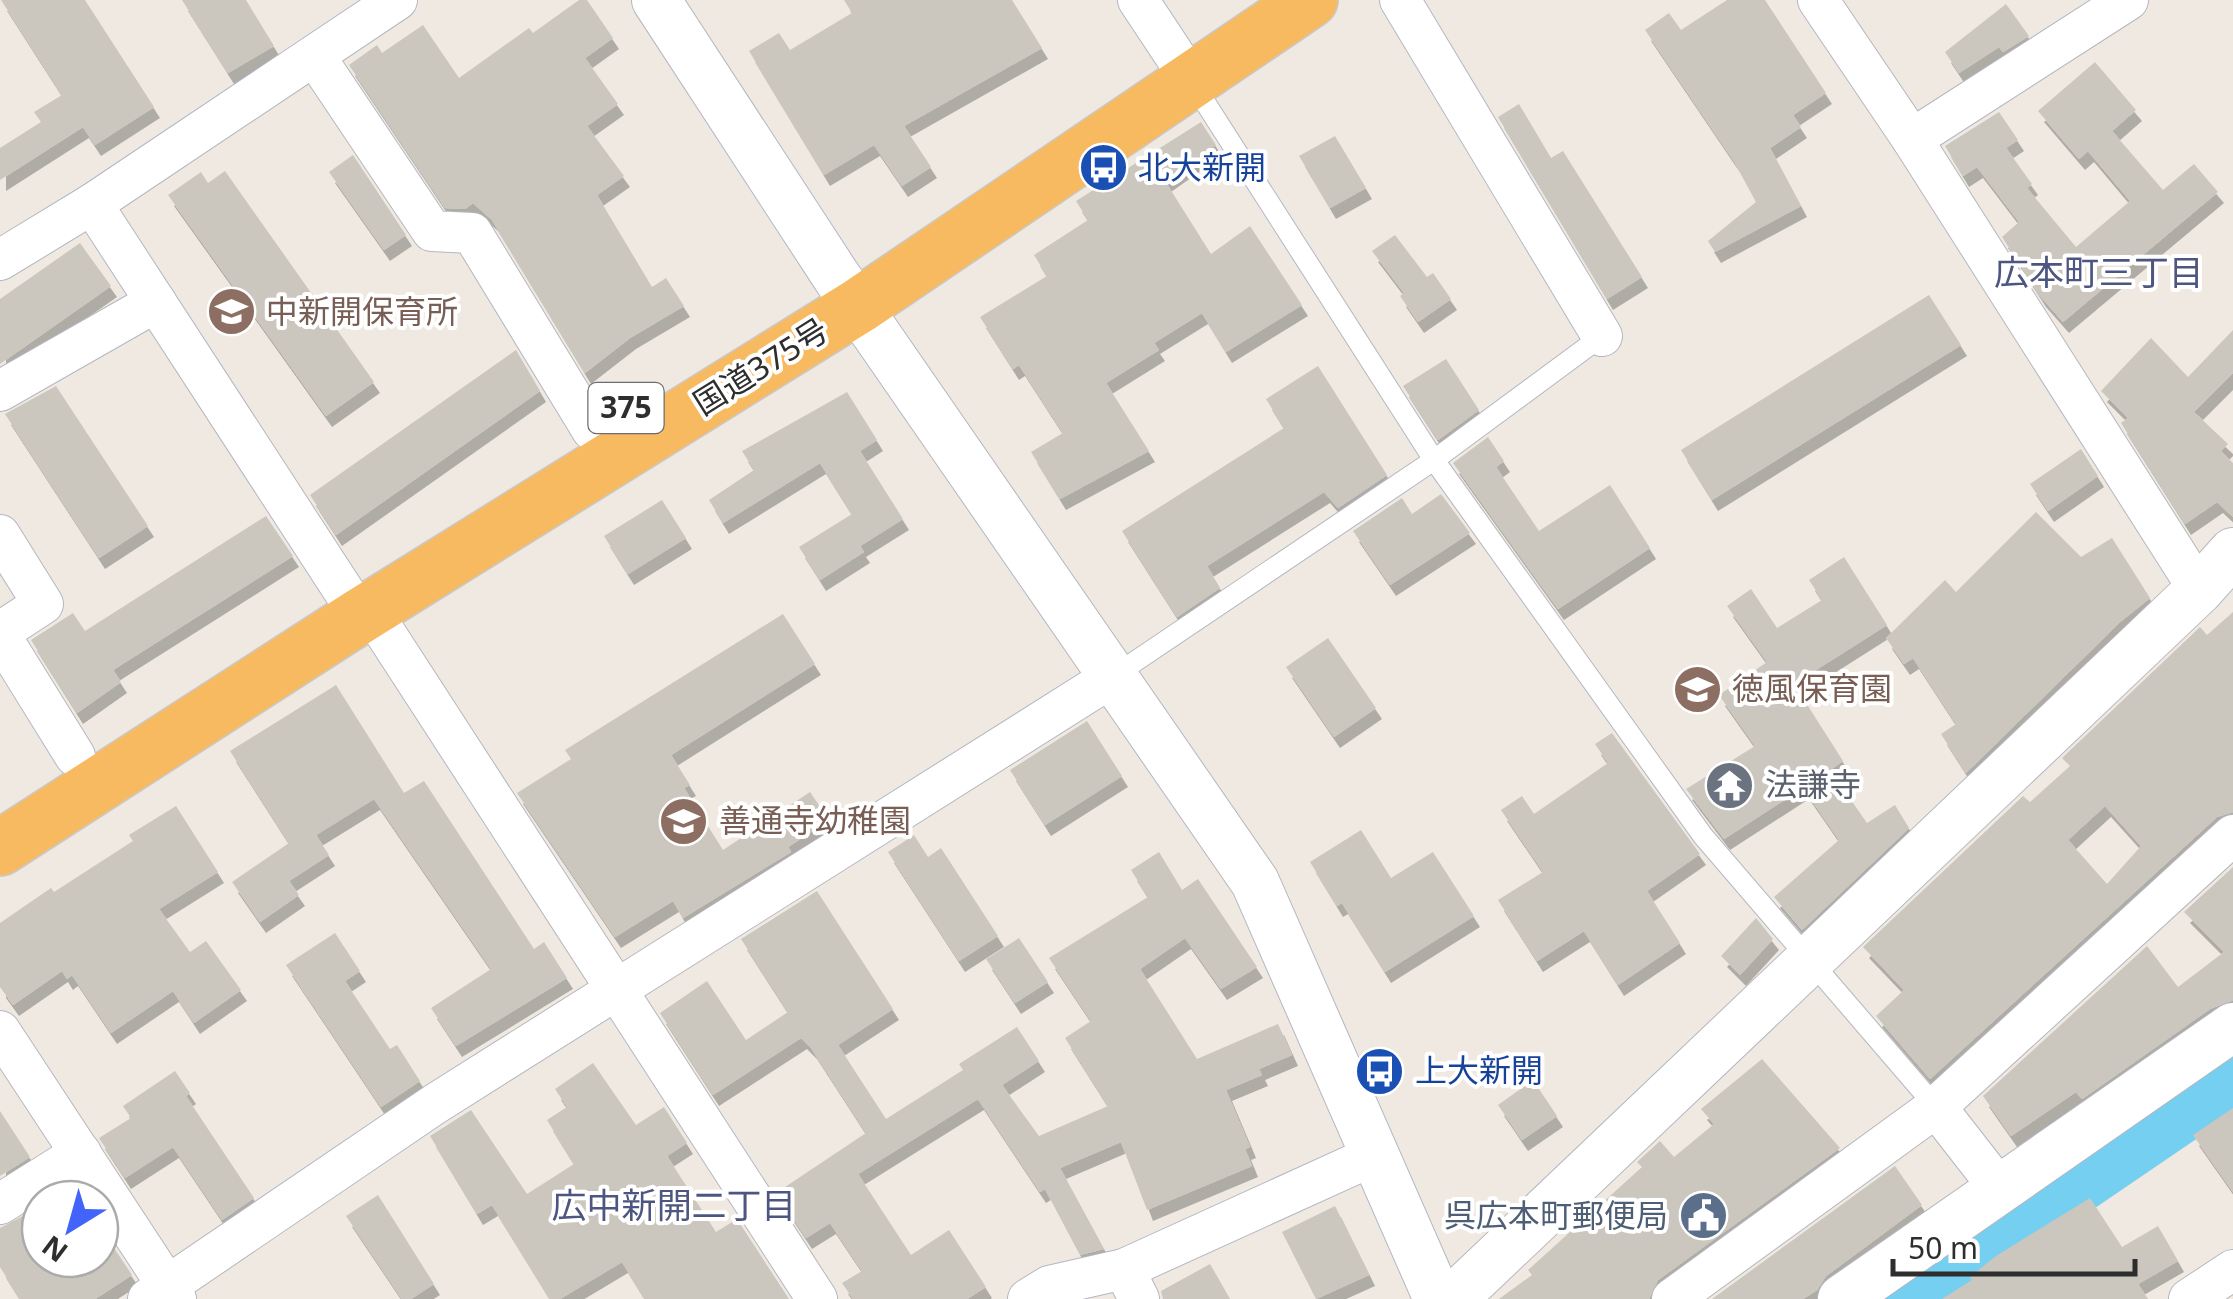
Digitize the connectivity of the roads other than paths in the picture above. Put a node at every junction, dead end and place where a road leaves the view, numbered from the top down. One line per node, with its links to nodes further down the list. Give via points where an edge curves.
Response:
1 (397, 0): 9 (street)
2 (656, 0): 14 (street)
3 (1138, 0): 10 (street)
4 (1244, 0): 10 (highway, 国道375号 / 375)
5 (1310, 0): 10 (highway, 国道375号 / 375)
6 (1400, 0): 16 (street)
7 (1818, 0): 11 (street)
8 (2128, 0): 11 (street)
9 (316, 58): 12 (street); 18 (street, via 432,231 472,233)
10 (1181, 65): 14 (highway, 国道375号 / 375); 19 (lane)
11 (1912, 139): 22 (street)
12 (92, 204): 13 (street); 15 (street)
13 (0, 260)
14 (848, 290): 18 (highway, 国道375号 / 375); 23 (highway, 国道375号 / 375); 25 (street)
15 (156, 302): 17 (street); 23 (street)
16 (1602, 336): 19 (lane)
17 (0, 391)
18 (592, 430): 23 (highway, 国道375号 / 375)
19 (1434, 460): 25 (lane); 30 (lane, via 1703,836)
20 (0, 535): 24 (street, via 42,604)
21 (2233, 552): 22 (street)
22 (2199, 590): 30 (street)
23 (357, 605): 26 (highway, 国道375号 / 375); 29 (highway, 国道375号 / 375); 31 (street)
24 (0, 634): 26 (street)
25 (1112, 677): 31 (street); 36 (street, via 1255,882)
26 (75, 756): 27 (highway, 国道375号 / 375)
27 (0, 803)
28 (2233, 835): 34 (street)
29 (0, 848)
30 (1807, 959): 34 (lane); 45 (street)
31 (616, 988): 41 (street, via 435,1104); 42 (street)
32 (2233, 1028): 37 (street)
33 (0, 1031): 35 (street)
34 (1936, 1107): 37 (street); 46 (street)
35 (81, 1153): 38 (street); 41 (street)
36 (1377, 1154): 40 (street); 44 (street)
37 (2000, 1189): 47 (street)
38 (0, 1204)
39 (2233, 1270): 48 (street)
40 (1131, 1284): 43 (street, via 1048,1286)
41 (164, 1295)
42 (817, 1299)
43 (1028, 1299)
44 (1438, 1299)
45 (1453, 1299)
46 (1672, 1299)
47 (1842, 1299)
48 (2189, 1299)

